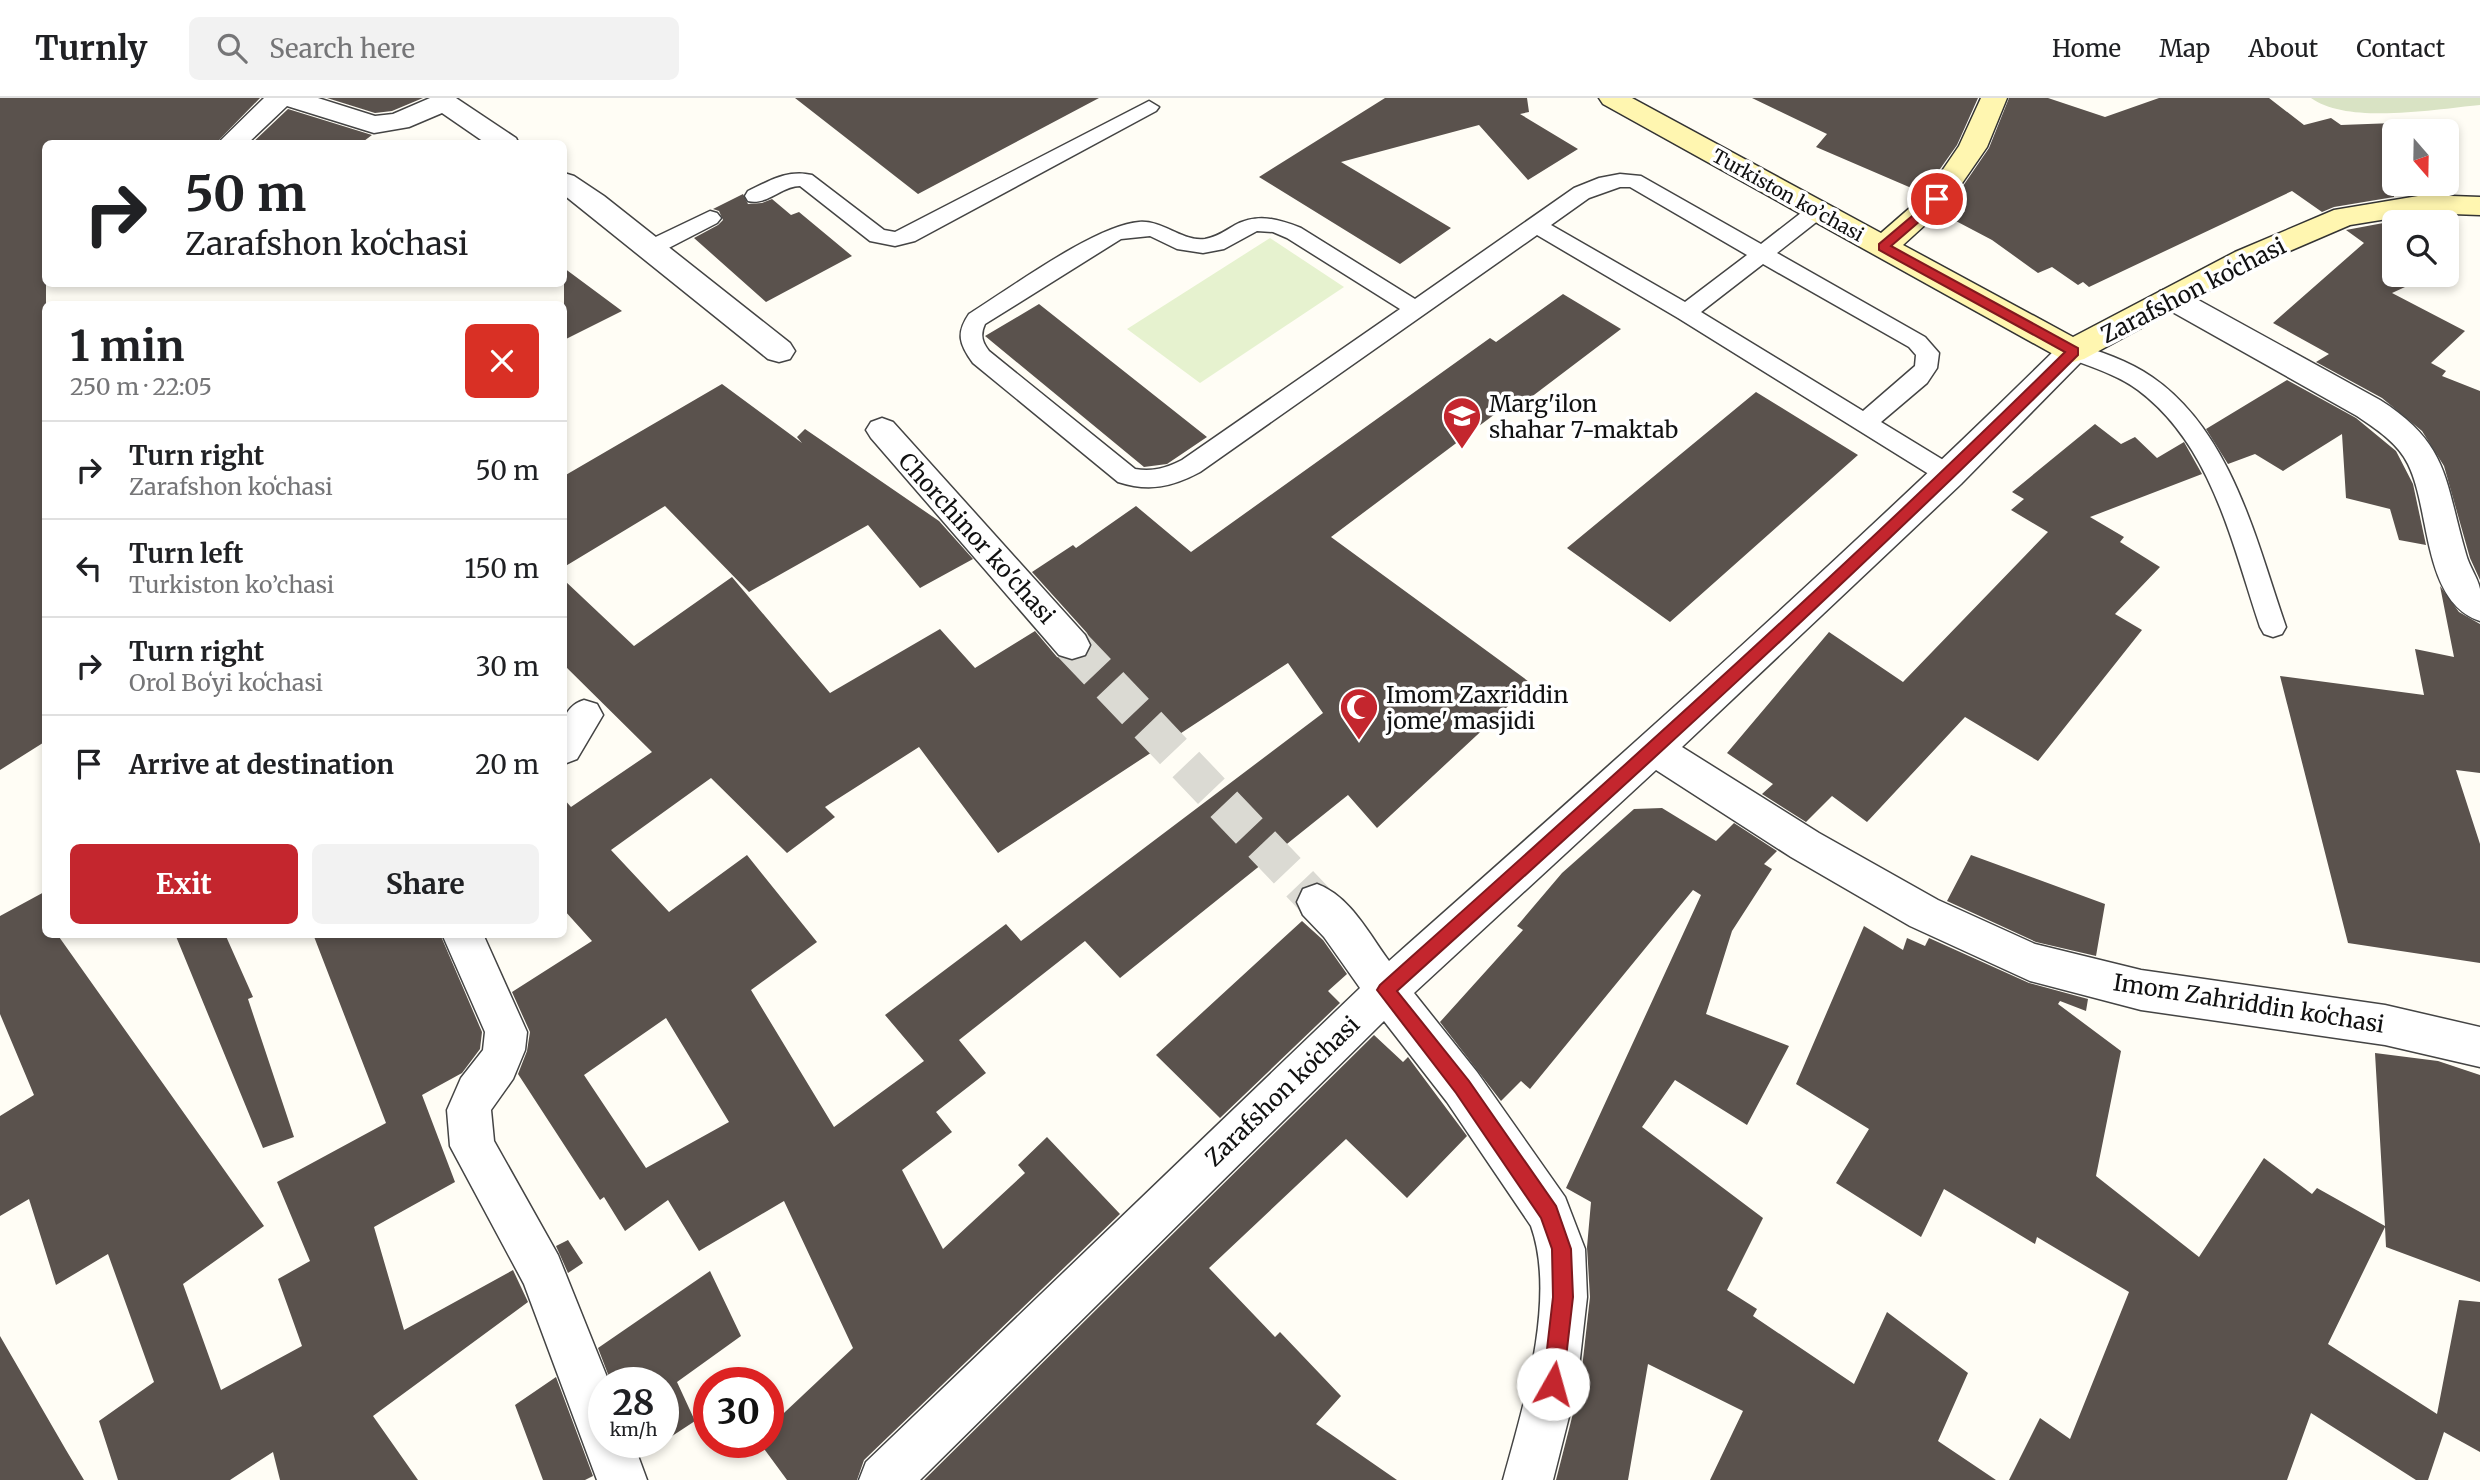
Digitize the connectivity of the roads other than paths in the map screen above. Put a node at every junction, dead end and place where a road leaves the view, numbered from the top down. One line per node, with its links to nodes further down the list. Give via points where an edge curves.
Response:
1 (280, 98): 7 (street)
2 (291, 98): 5 (street, via 374,125 399,121)
3 (1612, 98): 12 (main road, Turkiston ko’chasi)
4 (1994, 98): 15 (main road, via 1973,147 1937,199)
5 (447, 100): 8 (street)
6 (1149, 107): 10 (lane, via 895,239 878,236 805,180 789,180)
7 (234, 140)
8 (501, 140)
9 (567, 184): 16 (street)
10 (755, 196)
11 (2480, 206): 18 (main road, Zarafshon koʻchasi, via 2424,204 2344,217 2245,259)
12 (1817, 211): 15 (main road, Turkiston ko’chasi); 17 (lane)
13 (710, 218): 16 (lane)
14 (1536, 225): 17 (lane, via 1596,184 1624,180 1644,185); 19 (lane); 20 (lane)
15 (1883, 247): 22 (main road, Turkiston ko’chasi)
16 (651, 248): 21 (street)
17 (1763, 253): 20 (lane); 23 (lane, via 1917,342 1928,354 1919,377)
18 (2171, 298): 22 (main road, Zarafshon koʻchasi); 26 (street, via 2378,414 2411,441 2426,463 2456,578)
19 (1415, 309): 19 (lane, via 1191,466 1155,481 1127,476 981,357 970,337 977,319 1114,234 1136,229 1157,231 1181,244 1199,247 1254,224 1276,224)
20 (1686, 313): 23 (lane)
21 (779, 351)
22 (2073, 351): 25 (street, Zarafshon koʻchasi); 27 (lane, via 2144,382 2190,426 2220,480)
23 (1866, 422): 25 (lane)
24 (882, 430): 28 (street, Chorchinor ko'chasi)
25 (1949, 475): 31 (street, Zarafshon koʻchasi)
26 (2480, 607)
27 (2273, 626)
28 (1072, 645)
29 (584, 715): 30 (street)
30 (567, 743)
31 (1654, 749): 34 (street, Zarafshon koʻchasi); 35 (street, Imom Zahriddin koʻchasi, via 1805,845 1912,906 2030,961 2141,990 2385,1025)
32 (1317, 902): 34 (street)
33 (464, 938): 36 (street, via 506,1032 498,1064 469,1110 472,1146 542,1271)
34 (1386, 990): 39 (street, Zarafshon koʻchasi); 40 (street, via 1462,1087 1549,1213 1562,1249 1563,1297 1553,1384)
35 (2480, 1047)
36 (588, 1390)
37 (614, 1458): 38 (street)
38 (622, 1480)
39 (884, 1480)
40 (1528, 1480)

